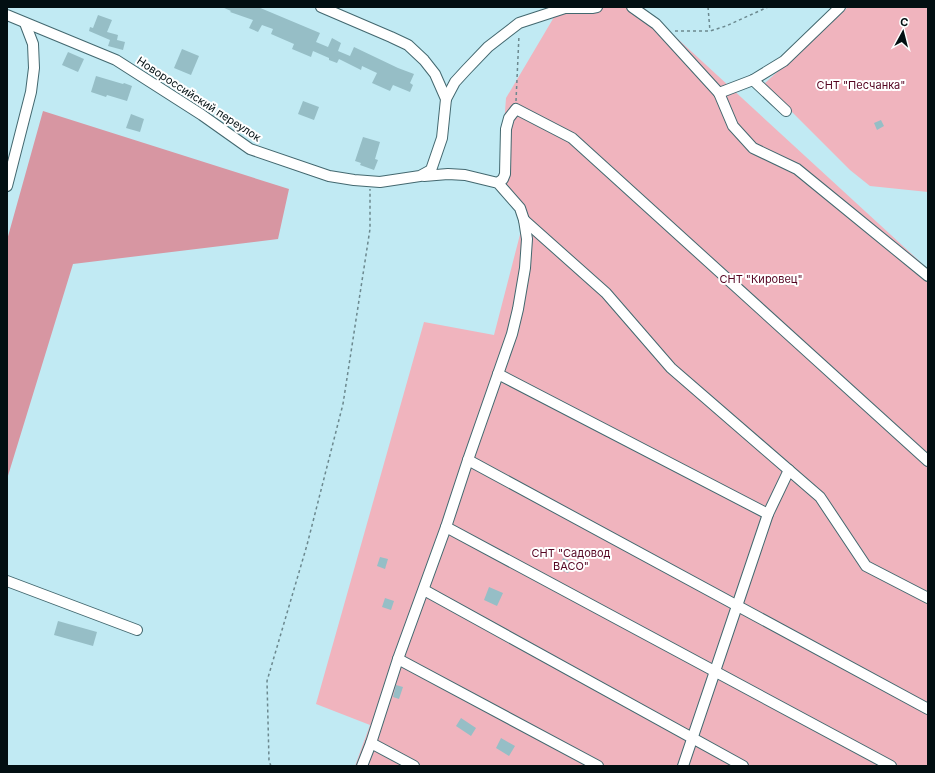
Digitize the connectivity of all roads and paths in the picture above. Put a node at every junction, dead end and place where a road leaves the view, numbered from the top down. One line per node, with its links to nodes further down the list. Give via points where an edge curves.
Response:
1 (321, 7): 14 (street, via 408,45 435,74)
2 (597, 7): 9 (street, via 565,8)
3 (632, 7): 13 (street, via 656,24)
4 (708, 7): 11 (path)
5 (768, 7): 11 (path)
6 (840, 7): 12 (street, via 784,61)
7 (7, 15): 8 (street, Новороссийский переулок)
8 (25, 23): 18 (street, Новороссийский переулок, via 116,60 250,149 329,176); 20 (street, via 33,44 34,68 31,92)
9 (519, 23): 14 (street, via 466,70); 15 (path)
10 (675, 31): 11 (path)
11 (710, 31)
12 (753, 80): 13 (street); 16 (street)
13 (719, 94): 22 (street, via 733,126 752,148 797,168)
14 (446, 100): 17 (street, via 442,138 431,170)
15 (516, 109): 19 (street, via 509,118 506,129 504,174 503,180); 25 (street, via 572,138)
16 (786, 111)
17 (420, 176): 18 (street, Новороссийский переулок); 19 (street, Новороссийский переулок, via 465,175)
18 (370, 181): 39 (path, via 370,229 343,404 307,545 267,681)
19 (498, 183): 21 (street, via 520,208)
20 (7, 186)
21 (524, 220): 23 (street, via 527,239 525,268 512,334); 26 (street, via 606,293 671,368)
22 (928, 276)
23 (498, 374): 24 (street); 27 (street)
24 (468, 460): 28 (street); 32 (street)
25 (928, 461)
26 (789, 470): 27 (street); 31 (street, via 820,497 866,566)
27 (768, 514): 32 (street)
28 (446, 527): 30 (street); 35 (street)
29 (7, 581): 33 (street)
30 (424, 590): 34 (street); 37 (street)
31 (928, 598)
32 (736, 606): 35 (street); 36 (street)
33 (137, 630)
34 (398, 659): 38 (street); 42 (street)
35 (714, 671): 37 (street); 45 (street)
36 (928, 709)
37 (693, 738): 43 (street); 44 (street)
38 (371, 743): 40 (street); 41 (street)
39 (271, 766)
40 (362, 766)
41 (414, 766)
42 (598, 766)
43 (683, 766)
44 (743, 766)
45 (891, 766)

